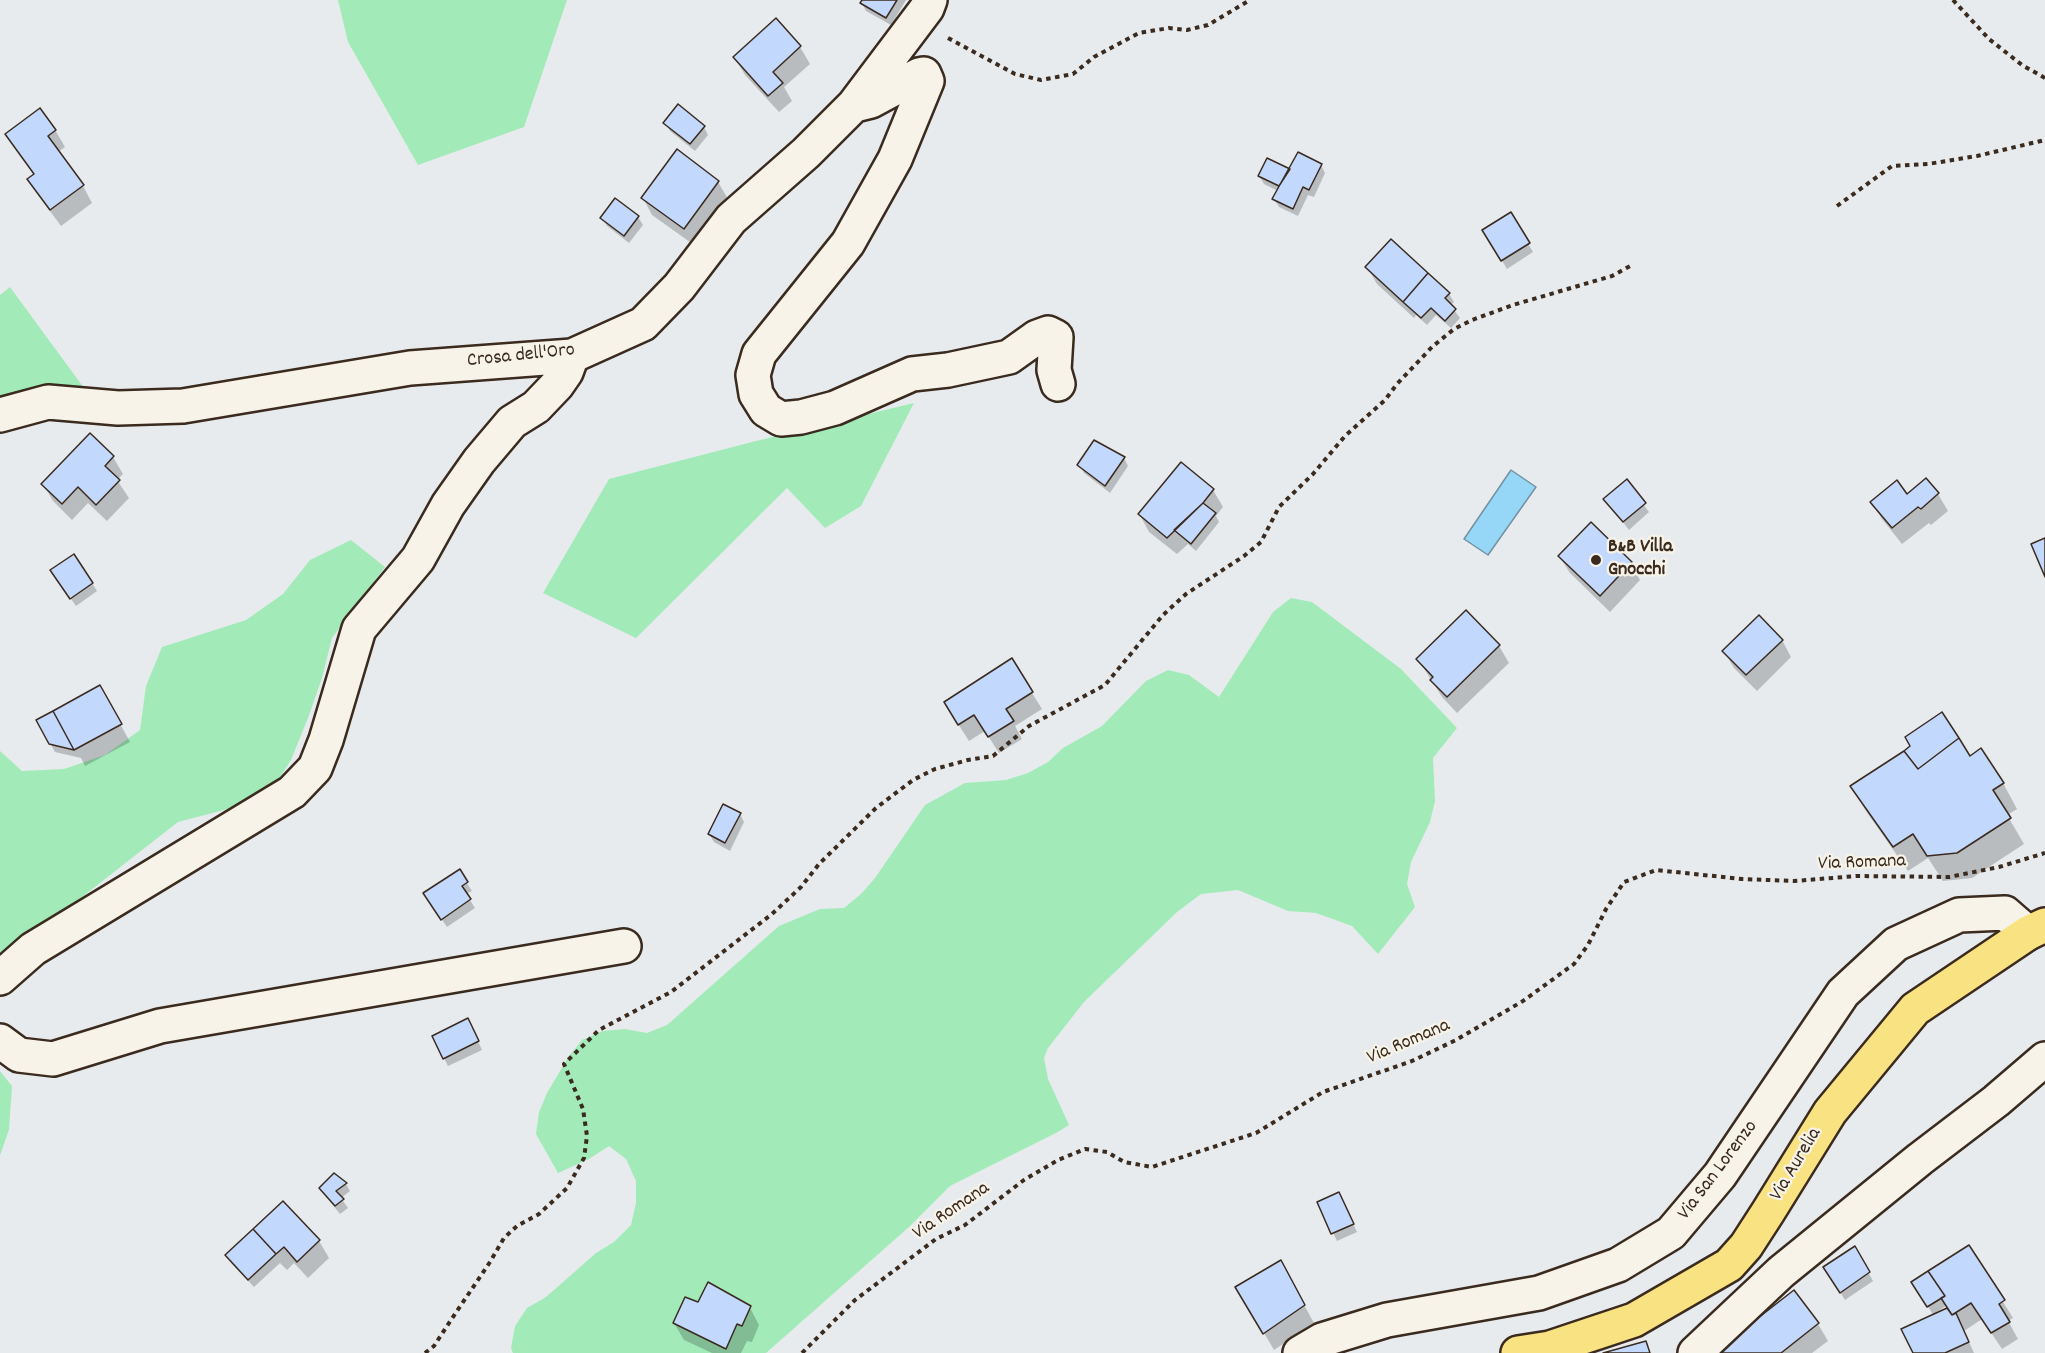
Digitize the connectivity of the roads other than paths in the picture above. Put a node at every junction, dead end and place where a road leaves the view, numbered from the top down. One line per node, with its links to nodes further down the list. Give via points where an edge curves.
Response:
1 (925, 9): 2 (street, Crosa dell'Oro)
2 (854, 105): 3 (street, Crosa dell'Oro, via 731,219 679,287 643,324); 4 (street, via 871,101 919,75 924,74 927,81 895,159 848,243 759,354 753,375 756,394 766,410 781,419 835,408 912,374 1009,357 1048,333 1056,337 1054,370)
3 (572, 356): 5 (street, Crosa dell'Oro, via 410,368 183,406 118,408 48,402); 8 (street, via 557,386 536,407 512,422 479,461 448,505 418,559 359,629 315,768 292,792 33,949)
4 (1058, 384)
5 (0, 415)
6 (2037, 929): 11 (main road, Via Aurelia, via 1915,1009 1830,1112); 13 (street, Via San Lorenzo, via 2005,913 1959,915 1896,944 1844,993 1720,1175 1671,1233 1618,1265 1539,1293 1387,1320 1322,1340)
7 (624, 946): 9 (street, via 160,1026 52,1059 19,1055)
8 (0, 978)
9 (0, 1041)
10 (2045, 1059): 12 (street)
11 (1746, 1246): 12 (street); 14 (main road, Via Aurelia, via 1729,1265 1634,1320 1550,1348)
12 (1781, 1272): 15 (street)
13 (1300, 1353)
14 (1518, 1353)
15 (1695, 1353)

